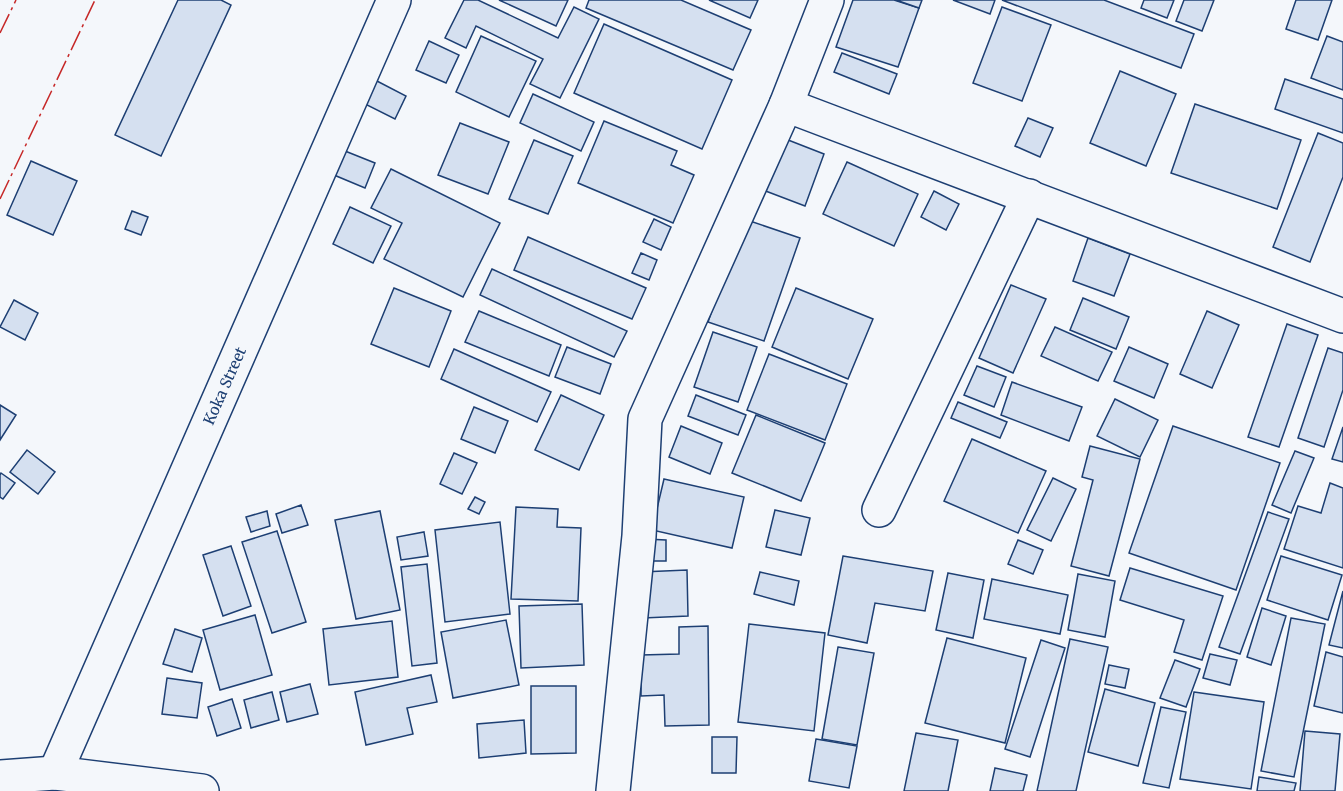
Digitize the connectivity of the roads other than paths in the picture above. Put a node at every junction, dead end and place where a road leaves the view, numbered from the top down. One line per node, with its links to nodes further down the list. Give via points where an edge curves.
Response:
1 (394, 0): 7 (street, Koka Street)
2 (827, 0): 3 (street)
3 (786, 105): 4 (street); 10 (street, via 645,419 639,536)
4 (1029, 196): 5 (street); 6 (street)
5 (1343, 316)
6 (879, 510)
7 (55, 772): 8 (street); 9 (street)
8 (0, 777)
9 (202, 791)
10 (613, 791)

